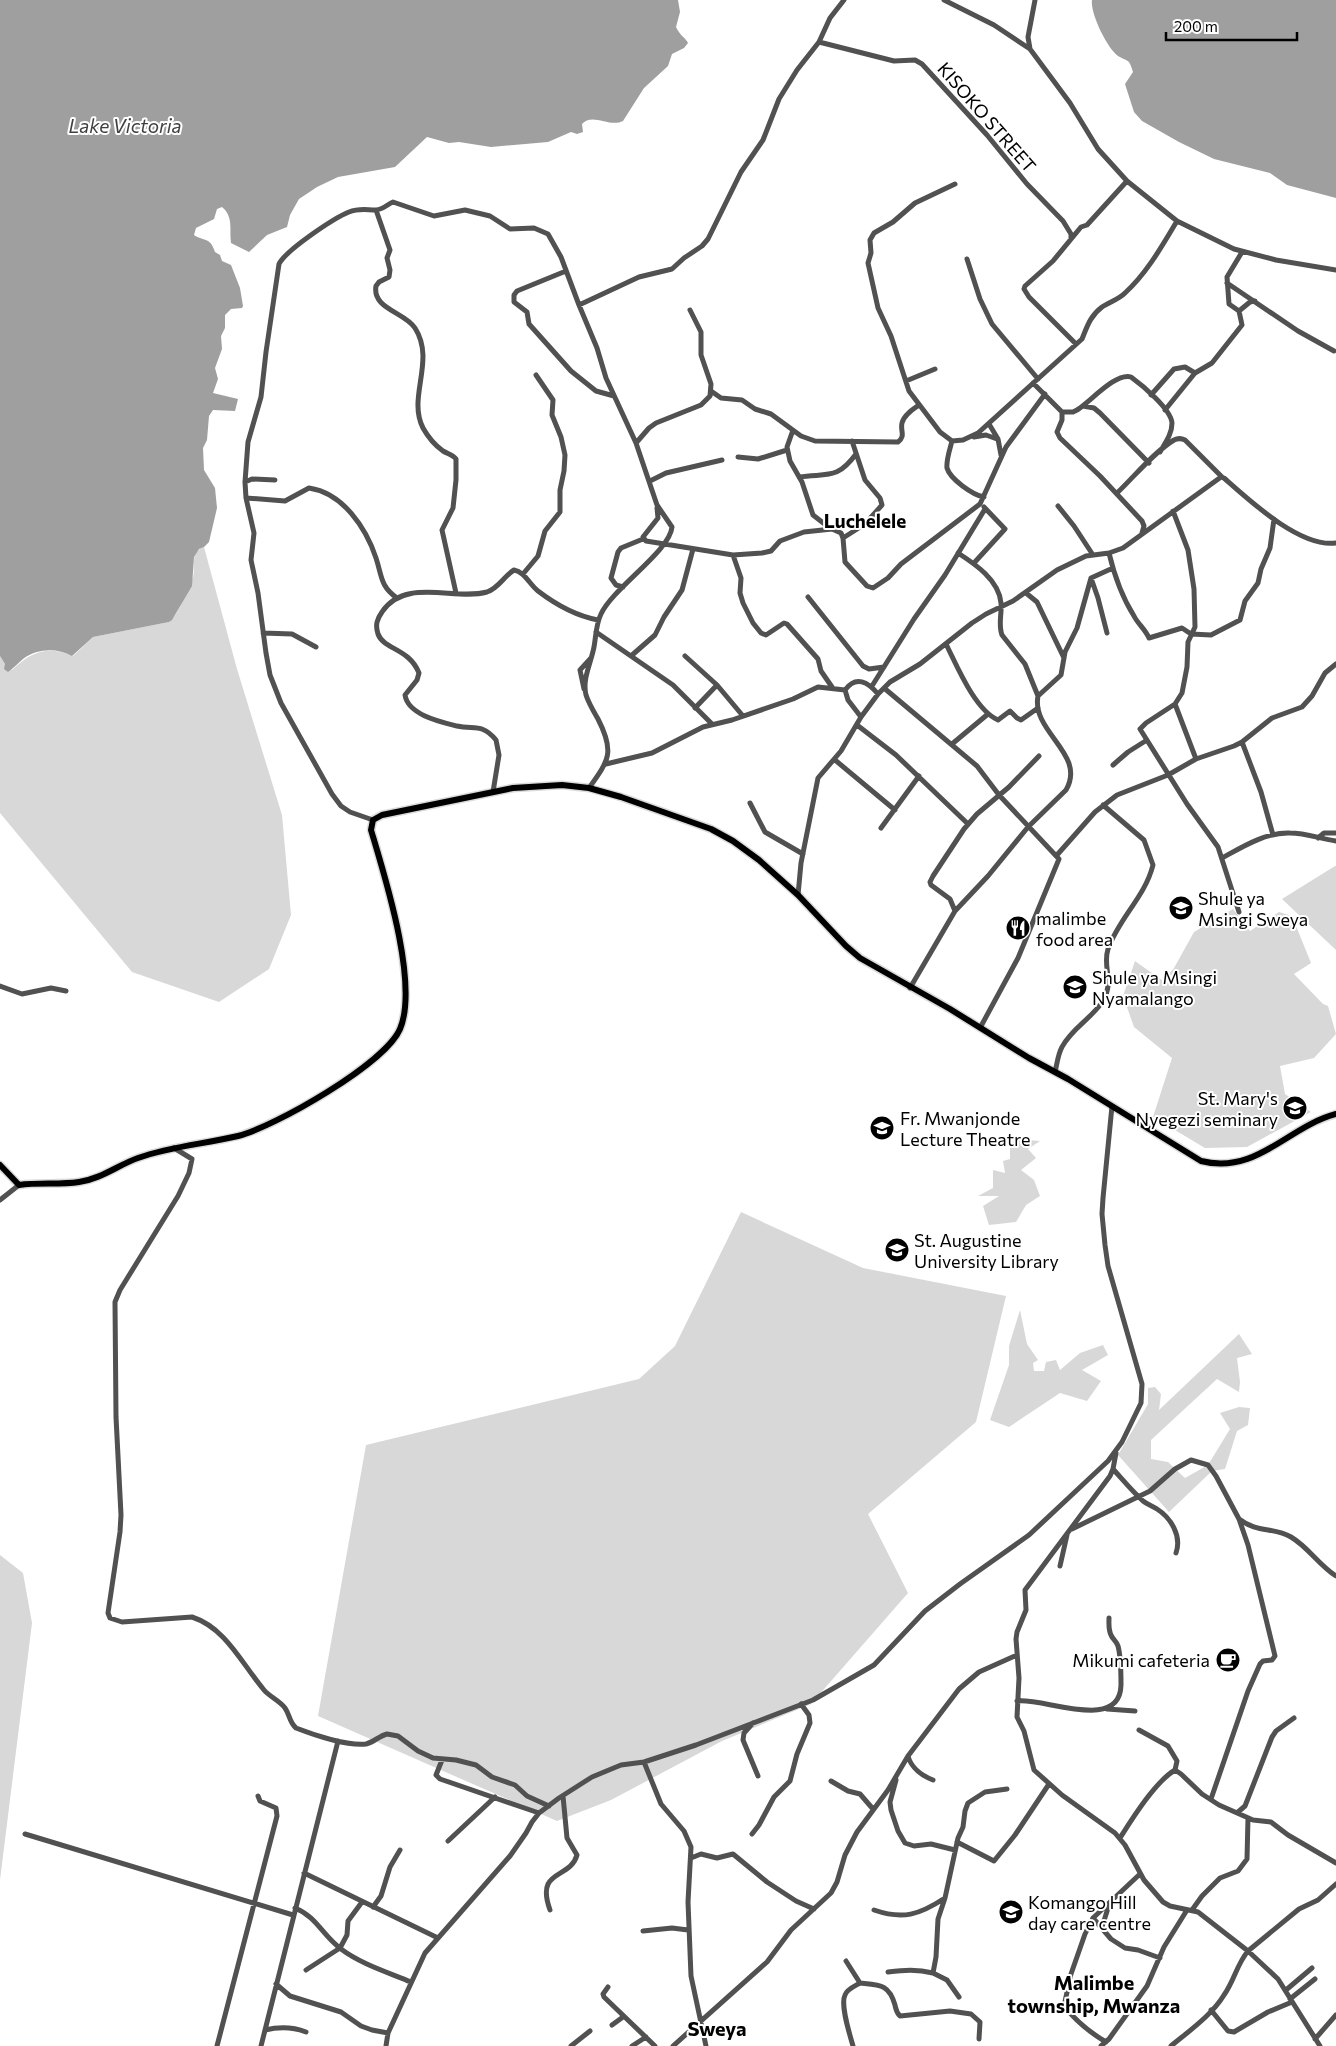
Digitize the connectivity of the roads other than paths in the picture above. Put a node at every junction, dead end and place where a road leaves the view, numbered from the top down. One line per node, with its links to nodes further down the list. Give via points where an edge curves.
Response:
1 (844, 0): 4 (street, via 830,18)
2 (944, 0): 5 (street, via 994,25)
3 (1035, 0): 5 (street, via 1028,37)
4 (819, 42): 9 (street, KISOKO STREET, via 894,61 915,60 922,64); 19 (street, via 779,99 760,146 741,172 702,246 672,269 639,277)
5 (1030, 49): 6 (street, via 1070,103 1098,149)
6 (1127, 181): 10 (street); 11 (street, via 1088,225)
7 (955, 184): 28 (street, via 915,204 874,233 870,240 869,268 878,308)
8 (376, 210): 16 (street, via 393,202 434,216 463,210 490,216 510,229 538,229 548,234 554,243); 56 (street, via 359,209 346,213 302,242 279,264 262,390 248,442); 81 (street, via 390,250 387,260 389,277 376,286 376,296 388,309 410,322 418,334 424,366 418,397 420,419 432,441 456,459 453,508 442,530)
9 (1063, 221): 11 (street, KISOKO STREET); 12 (street, KISOKO STREET)
10 (1177, 221): 13 (street); 22 (street, via 1130,288 1094,314 1082,339)
11 (1081, 227): 12 (street)
12 (1071, 239): 22 (street, via 1024,289 1029,298)
13 (1242, 252): 15 (street); 17 (street)
14 (967, 259): 27 (street, via 992,324)
15 (1336, 270)
16 (566, 271): 19 (street); 33 (street, via 517,291 514,302 525,310 529,324 578,378 596,391)
17 (1227, 283): 18 (street); 21 (street, via 1229,304)
18 (1255, 301): 21 (street); 23 (street)
19 (579, 305): 33 (street)
20 (690, 310): 30 (street, via 701,332 700,355)
21 (1239, 311): 25 (street, via 1243,323 1240,330 1212,363)
22 (1076, 344): 27 (street)
23 (1334, 351)
24 (935, 369): 28 (street)
25 (1195, 373): 32 (street, via 1185,367 1174,369); 36 (street)
26 (536, 375): 79 (street, via 553,400 552,415 561,437 564,471 560,512 545,531 538,556)
27 (1038, 379): 29 (street)
28 (906, 381): 34 (street)
29 (1033, 383): 31 (street); 38 (street)
30 (711, 391): 39 (street, via 721,398 742,400 771,414); 44 (street, via 705,403 656,423)
31 (1045, 394): 37 (street); 49 (street)
32 (1151, 395): 35 (street, via 1126,376 1115,380); 36 (street)
33 (614, 396): 44 (street)
34 (919, 405): 42 (street, via 904,419 903,435 898,442); 43 (street, via 940,432)
35 (1083, 406): 37 (street, via 1072,412); 51 (street, via 1100,412)
36 (1166, 410): 46 (street, via 1171,428)
37 (1062, 412): 57 (street, via 1057,432 1060,438)
38 (989, 424): 40 (street); 41 (street)
39 (793, 430): 42 (street, via 814,441); 45 (street)
40 (971, 438): 41 (street, via 986,435); 43 (street)
41 (998, 439): 49 (street)
42 (852, 441): 47 (street)
43 (952, 441): 58 (street, via 947,463 950,473 968,490)
44 (636, 442): 55 (street)
45 (787, 450): 48 (street, via 763,458); 52 (street)
46 (1160, 452): 51 (street); 53 (street, via 1175,440 1184,439)
47 (856, 454): 52 (street, via 838,473); 68 (street, via 865,480 882,504 865,524)
48 (738, 457)
49 (1001, 458): 58 (street)
50 (722, 460): 55 (street, via 666,473)
51 (1148, 463): 57 (street)
52 (799, 477): 66 (street, via 813,515)
53 (1222, 477): 64 (street); 65 (street)
54 (275, 480): 56 (street)
55 (650, 481): 61 (street)
56 (244, 482): 59 (street)
57 (1117, 493): 67 (street, via 1144,523)
58 (984, 497): 60 (street)
59 (246, 498): 87 (street, via 285,500 308,488 333,498 356,520 375,556 383,585); 90 (street, via 254,533 250,557)
60 (980, 504): 63 (street); 68 (street, via 873,588 867,586 845,562)
61 (657, 505): 69 (street, via 658,518); 71 (street, via 672,527)
62 (1058, 506): 76 (street)
63 (985, 509): 73 (street); 77 (street, via 1005,529)
64 (1173, 511): 67 (street); 93 (street, via 1188,550 1192,571 1195,627)
65 (1274, 519): 70 (street, via 1317,542); 93 (street, via 1270,548 1258,583 1245,601 1239,621 1211,634)
66 (832, 529): 68 (street, via 841,533); 75 (street, via 808,531 784,540 768,553)
67 (1142, 534): 74 (street, via 1123,548)
68 (843, 538)
69 (643, 539): 71 (street); 82 (street, via 624,546 618,552 611,578 616,585)
70 (1336, 543)
71 (664, 544): 72 (street); 82 (street)
72 (693, 549): 75 (street); 96 (street, via 682,590 655,635)
73 (958, 553): 77 (street); 100 (street)
74 (1109, 553): 76 (street); 78 (street)
75 (733, 555): 103 (street, via 741,578 741,598 753,623 766,636 787,624 818,659 821,671)
76 (1093, 555): 85 (street, via 1057,570)
77 (974, 563): 88 (street, via 997,591)
78 (1113, 568): 80 (street); 93 (street, via 1131,612 1149,638 1179,628 1185,628)
79 (523, 574): 84 (street, via 512,571 486,592); 89 (street, via 536,590 573,613)
80 (1091, 578): 92 (street); 98 (street, via 1077,628)
81 (453, 582): 83 (street); 84 (street)
82 (623, 587): 89 (street, via 609,599)
83 (445, 593): 84 (street); 87 (street, via 420,592)
84 (456, 593)
85 (1026, 593): 88 (street); 98 (street, via 1037,602)
86 (808, 596): 100 (street, via 863,666 870,669)
87 (397, 598): 127 (street, via 389,602 378,618 377,629 381,639 407,655 416,667 418,680 405,695 406,701 422,714 459,726 475,727 493,736 499,751)
88 (1000, 608): 94 (street, via 979,618); 107 (street, via 1002,635 1025,664)
89 (598, 620): 91 (street)
90 (263, 632): 95 (street, via 292,634); 132 (street, via 268,665 278,696 332,794 350,812)
91 (596, 632): 96 (street); 122 (street, via 592,658 580,670 586,694 606,740)
92 (1107, 634)
93 (1191, 634): 108 (street, via 1185,681)
94 (946, 644): 104 (street); 111 (street, via 970,690)
95 (316, 646)
96 (631, 656): 109 (street, via 673,685)
97 (685, 656): 101 (street)
98 (1064, 658): 107 (street, via 1060,675)
99 (1336, 664): 117 (street, via 1325,673 1302,707 1272,718)
100 (884, 666): 102 (street)
101 (717, 685): 109 (street); 112 (street)
102 (872, 686): 105 (street, via 853,682); 106 (street)
103 (832, 687): 105 (street); 112 (street, via 818,687)
104 (884, 688): 106 (street); 118 (street)
105 (845, 690): 113 (street, via 848,700)
106 (878, 694): 113 (street)
107 (1038, 696): 110 (street)
108 (1174, 704): 116 (street, via 1141,726); 120 (street)
109 (695, 708): 114 (street)
110 (1038, 708): 111 (street, via 1022,720 1010,711 998,720); 134 (street, via 1044,724 1063,750 1072,775 1066,790)
111 (988, 714): 118 (street)
112 (743, 716): 114 (street)
113 (861, 717): 115 (street)
114 (712, 724): 122 (street, via 663,750)
115 (857, 725): 121 (street); 125 (street)
116 (1147, 740): 123 (street); 124 (street)
117 (1242, 742): 120 (street); 137 (street)
118 (952, 744): 128 (street, via 977,766)
119 (1039, 756): 128 (street)
120 (1196, 759): 124 (street)
121 (835, 760): 131 (street); 142 (street, via 822,772 815,786)
122 (606, 764): 126 (street)
123 (1113, 765)
124 (1168, 775): 130 (street, via 1123,792); 140 (street)
125 (919, 776): 131 (street); 133 (street)
126 (589, 788): 127 (main road, via 550,785); 145 (main road, via 723,835 759,860)
127 (492, 792): 132 (main road, via 382,815)
128 (999, 795): 133 (street); 134 (street)
129 (750, 803): 142 (street, via 765,832)
130 (1103, 805): 143 (street); 152 (street, via 1144,840 1153,865 1142,893 1108,949 1107,992 1102,1002 1062,1046)
131 (895, 810): 135 (street)
132 (373, 820): 155 (main road, via 371,830 401,944 406,1004 399,1030 368,1064 338,1086 254,1131)
133 (968, 824): 146 (street, via 930,882 950,899)
134 (1028, 827): 143 (street); 146 (street)
135 (881, 828)
136 (1336, 833): 138 (street, via 1328,832)
137 (1273, 835): 138 (street, via 1292,833); 141 (street)
138 (1318, 838): 139 (street)
139 (1336, 842)
140 (1218, 847): 141 (street); 144 (street)
141 (1232, 852): 144 (street)
142 (803, 854): 145 (street)
143 (1057, 855): 151 (street, via 1058,863 1029,932)
144 (1222, 858): 147 (street)
145 (798, 895): 149 (main road, via 852,952)
146 (955, 911): 149 (street)
147 (1238, 912)
148 (0, 986): 150 (street, via 22,994 51,988)
149 (910, 988): 151 (main road)
150 (66, 991)
151 (980, 1028): 152 (main road)
152 (1055, 1072): 153 (main road)
153 (1112, 1106): 154 (main road, via 1185,1152 1219,1164 1250,1159 1318,1120); 159 (street, via 1102,1198 1104,1245 1143,1394 1136,1416)
154 (1336, 1114)
155 (173, 1148): 157 (main road, via 138,1158 96,1178); 176 (street, via 192,1160 189,1173 115,1302 121,1523 108,1613 113,1620 122,1622 192,1617 209,1624 229,1644 264,1691 283,1706 291,1724 303,1731)
156 (0, 1165): 157 (main road)
157 (19, 1185): 158 (street)
158 (0, 1200)
159 (1116, 1451): 160 (street); 170 (street, via 1029,1535 925,1611 874,1665 821,1697)
160 (1113, 1469): 161 (street); 163 (street)
161 (1138, 1496): 162 (street, via 1150,1491 1187,1461 1200,1462 1208,1465 1216,1476); 163 (street); 164 (street, via 1169,1520 1178,1538)
162 (1239, 1519): 166 (street, via 1254,1528 1290,1536); 190 (street, via 1275,1656 1260,1664)
163 (1069, 1530): 165 (street); 168 (street, via 1025,1590 1026,1606 1017,1632)
164 (1176, 1553)
165 (1060, 1566)
166 (1336, 1576)
167 (1109, 1618): 171 (street, via 1110,1633 1118,1648 1121,1683 1118,1697)
168 (1017, 1655): 169 (street); 177 (street, via 979,1672 960,1688)
169 (1017, 1702): 171 (street, via 1026,1700 1064,1708); 185 (street, via 1017,1717 1024,1731 1032,1765)
170 (801, 1704): 174 (street); 197 (street, via 810,1723 791,1779 774,1796)
171 (1107, 1709): 172 (street)
172 (1135, 1711)
173 (1294, 1718): 193 (street, via 1276,1731 1270,1740 1245,1806)
174 (753, 1722): 179 (street); 181 (street, via 743,1740)
175 (1139, 1730): 180 (street, via 1171,1749 1177,1761)
176 (338, 1740): 178 (street, via 365,1744 382,1735 392,1734 426,1755); 205 (street)
177 (908, 1756): 182 (street); 183 (street, via 921,1774)
178 (442, 1760): 189 (street, via 437,1777); 191 (street, via 476,1765 492,1777 515,1785 527,1796)
179 (644, 1762): 188 (street, via 610,1769); 203 (street, via 661,1804 688,1838)
180 (1174, 1770): 190 (street); 198 (street, via 1156,1787)
181 (758, 1776)
182 (896, 1777): 192 (street); 202 (street, via 891,1810 905,1843 914,1846 931,1844)
183 (933, 1780)
184 (831, 1781): 192 (street, via 860,1794)
185 (1049, 1784): 198 (street); 200 (street, via 994,1860)
186 (1007, 1789): 200 (street, via 985,1792 968,1802)
187 (258, 1796): 211 (street, via 260,1801 276,1808 277,1816)
188 (563, 1796): 191 (street); 214 (street, via 567,1838 577,1854 572,1864 554,1875 548,1885 546,1896)
189 (495, 1797): 194 (street); 199 (street)
190 (1210, 1799): 193 (street)
191 (549, 1806): 194 (street)
192 (874, 1809): 215 (street, via 850,1844 834,1889)
193 (1238, 1812): 195 (street)
194 (539, 1813): 223 (street, via 510,1856)
195 (1248, 1818): 204 (street, via 1271,1822); 217 (street, via 1247,1859 1238,1871 1220,1878)
196 (26, 1834): 211 (street)
197 (752, 1834)
198 (1120, 1838): 206 (street)
199 (448, 1841)
200 (957, 1842): 202 (street)
201 (400, 1850): 213 (street)
202 (955, 1850): 208 (street)
203 (691, 1858): 215 (street, via 701,1854 717,1858 733,1854 767,1882); 221 (street)
204 (1336, 1863)
205 (304, 1873): 209 (street); 212 (street)
206 (1140, 1874): 210 (street); 217 (street, via 1163,1902)
207 (1336, 1884): 225 (street, via 1318,1900 1299,1909)
208 (944, 1898): 216 (street, via 910,1914 896,1916); 231 (street, via 938,1920)
209 (362, 1902): 213 (street); 224 (street, via 348,1921 347,1935)
210 (1109, 1904): 219 (street); 220 (street)
211 (254, 1905): 218 (street); 253 (street)
212 (295, 1908): 218 (street); 224 (street, via 310,1915)
213 (373, 1908): 223 (street)
214 (550, 1910)
215 (814, 1910): 243 (street, via 792,1930 767,1962)
216 (874, 1910)
217 (1190, 1910): 225 (street); 226 (street)
218 (293, 1915): 235 (street)
219 (1093, 1918): 220 (street); 252 (street, via 1071,1974 1064,2006 1082,2026)
220 (1102, 1928): 226 (street, via 1125,1948)
221 (688, 1930): 222 (street); 243 (street, via 691,1976)
222 (643, 1931)
223 (438, 1938): 233 (street, via 425,1953)
224 (340, 1948): 229 (street); 233 (street)
225 (1248, 1951): 237 (street); 240 (street, via 1224,1996)
226 (1160, 1958): 252 (street, via 1147,1986)
227 (846, 1961): 234 (street)
228 (1312, 1968): 237 (street)
229 (306, 1970)
230 (888, 1972): 231 (street, via 922,1970)
231 (933, 1973): 238 (street, via 947,1980)
232 (1315, 1980): 239 (street)
233 (410, 1982): 248 (street)
234 (860, 1983): 250 (street, via 889,1990 900,2016 950,2011 972,2014 980,2022); 261 (street, via 848,1990 844,1997)
235 (276, 1984): 245 (street); 248 (street, via 290,1996 341,2012 361,2026)
236 (608, 1987): 242 (street, via 604,1997)
237 (1286, 1990): 239 (street)
238 (959, 1997)
239 (1291, 2001): 240 (street, via 1234,2032 1228,2031); 251 (street)
240 (1212, 2010): 263 (street)
241 (1336, 2015): 251 (street)
242 (623, 2017): 244 (street); 249 (street)
243 (701, 2022): 259 (street); 260 (street)
244 (612, 2025)
245 (265, 2030): 247 (street); 254 (street)
246 (590, 2031): 256 (street)
247 (306, 2032)
248 (388, 2033): 255 (street)
249 (646, 2037): 257 (street); 258 (street)
250 (980, 2039)
251 (1315, 2039): 264 (street)
252 (1106, 2042): 262 (street)
253 (217, 2046)
254 (261, 2046)
255 (386, 2046)
256 (571, 2046)
257 (632, 2046)
258 (655, 2046)
259 (673, 2046)
260 (706, 2046)
261 (853, 2046)
262 (1101, 2046)
263 (1171, 2046)
264 (1320, 2046)

